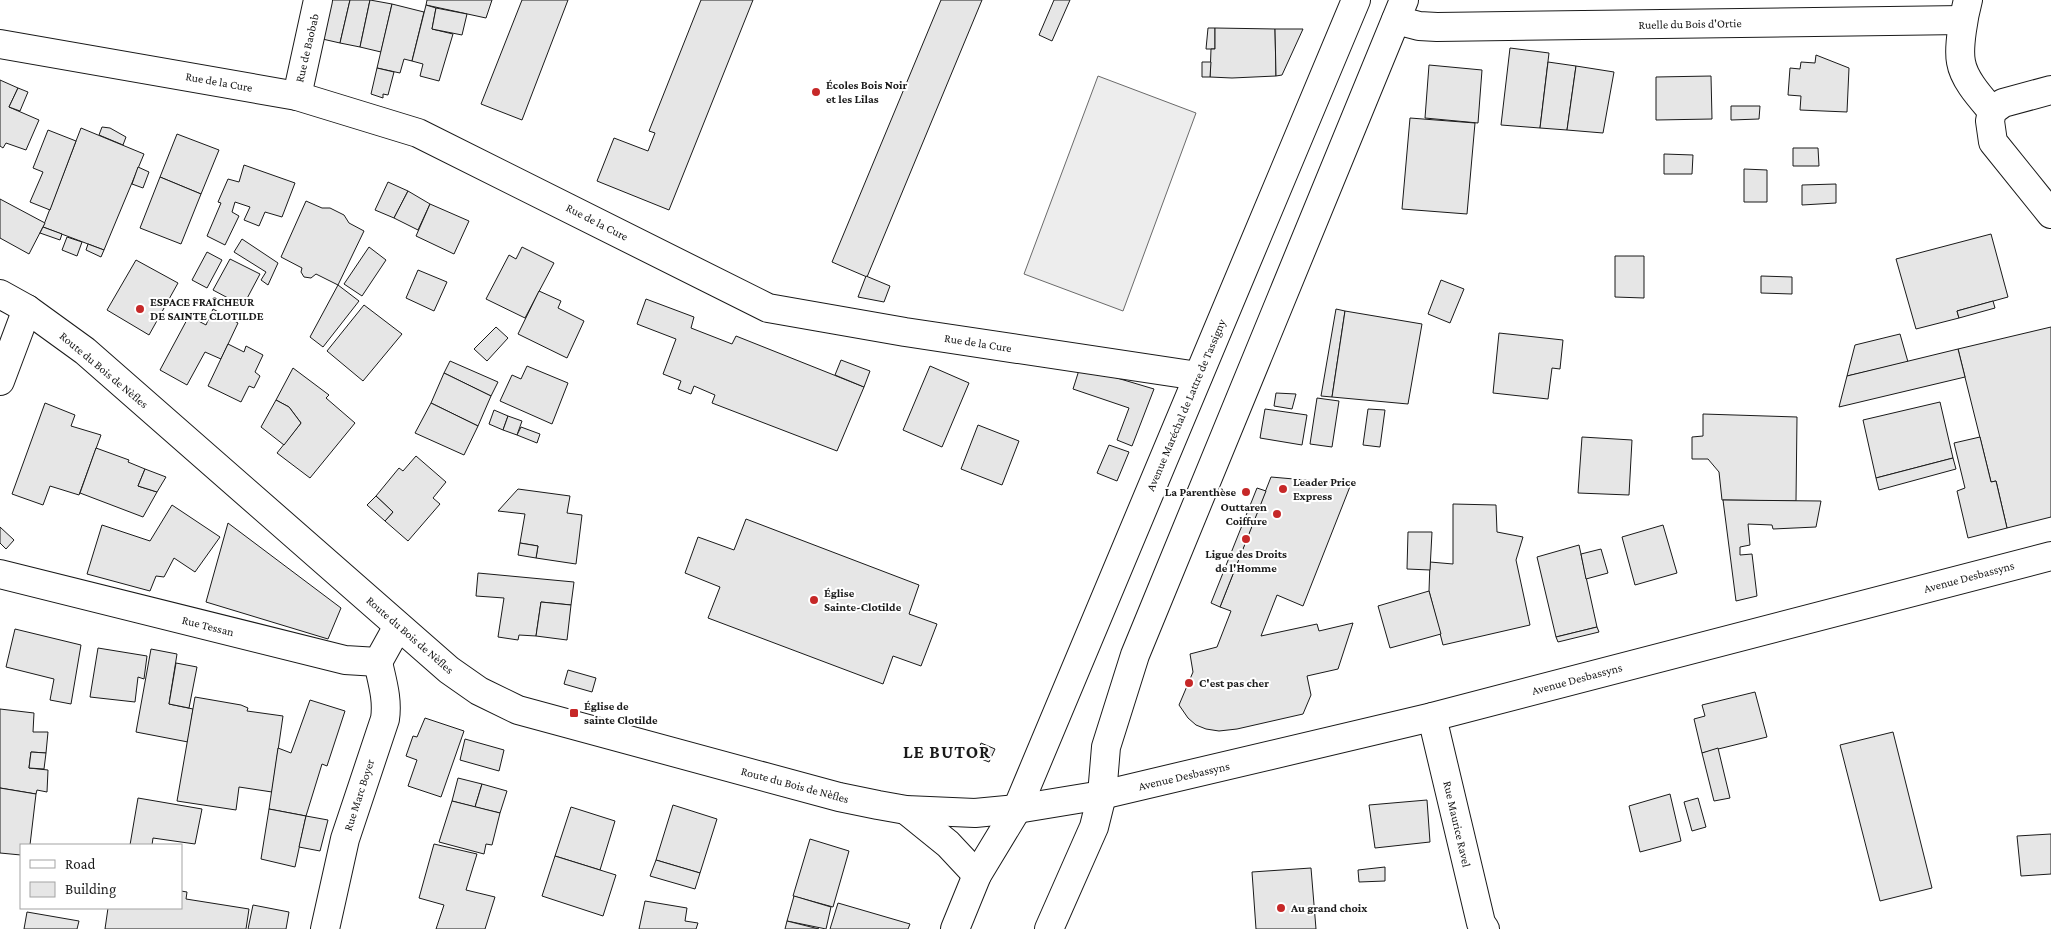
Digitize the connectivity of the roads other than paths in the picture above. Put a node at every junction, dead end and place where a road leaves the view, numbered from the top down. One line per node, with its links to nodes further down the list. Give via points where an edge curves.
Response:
1 (318, 0): 7 (street, Rue de Baobab)
2 (1356, 0): 12 (street, Avenue Maréchal de Lattre de Tassigny)
3 (1400, 10): 4 (street, Ruelle du Bois d'Ortie, via 1419,26 1436,27); 19 (street, via 1135,655 1106,747)
4 (1966, 10): 8 (street, via 1961,62 1974,90)
5 (0, 44): 7 (street, Rue de la Cure)
6 (2051, 90): 8 (street, via 2003,103)
7 (297, 96): 12 (street, Rue de la Cure, via 418,133 768,308)
8 (1992, 111): 9 (street, via 1993,142)
9 (2051, 214)
10 (0, 294): 11 (street, Route du Bois de Nèfles)
11 (27, 309): 13 (street); 16 (street, Route du Bois de Nèfles, via 85,351)
12 (1198, 376): 20 (street, Avenue Maréchal de Lattre de Tassigny)
13 (0, 381)
14 (2051, 556): 18 (street, Avenue Desbassyns)
15 (0, 574): 17 (street, Rue Tessan, via 345,660)
16 (398, 626): 17 (street); 21 (street, Route du Bois de Nèfles, via 479,691 518,710 840,797)
17 (378, 662): 23 (street, Rue Marc Boyer, via 387,706 385,719 345,839)
18 (1432, 717): 19 (street, Avenue Desbassyns); 26 (street, Rue Maurice Ravel, via 1480,923)
19 (1102, 795): 20 (street, Route du Bois de Nèfles); 25 (street, via 1094,827)
20 (1016, 809): 21 (street, Route du Bois de Nèfles, via 976,813); 22 (street, Avenue Maréchal de Lattre de Tassigny)
21 (906, 810): 22 (street, Route du Bois de Nèfles, via 948,844)
22 (977, 875): 24 (street, Avenue Maréchal de Lattre de Tassigny)
23 (324, 929)
24 (955, 929)
25 (1049, 929)
26 (1485, 929)

